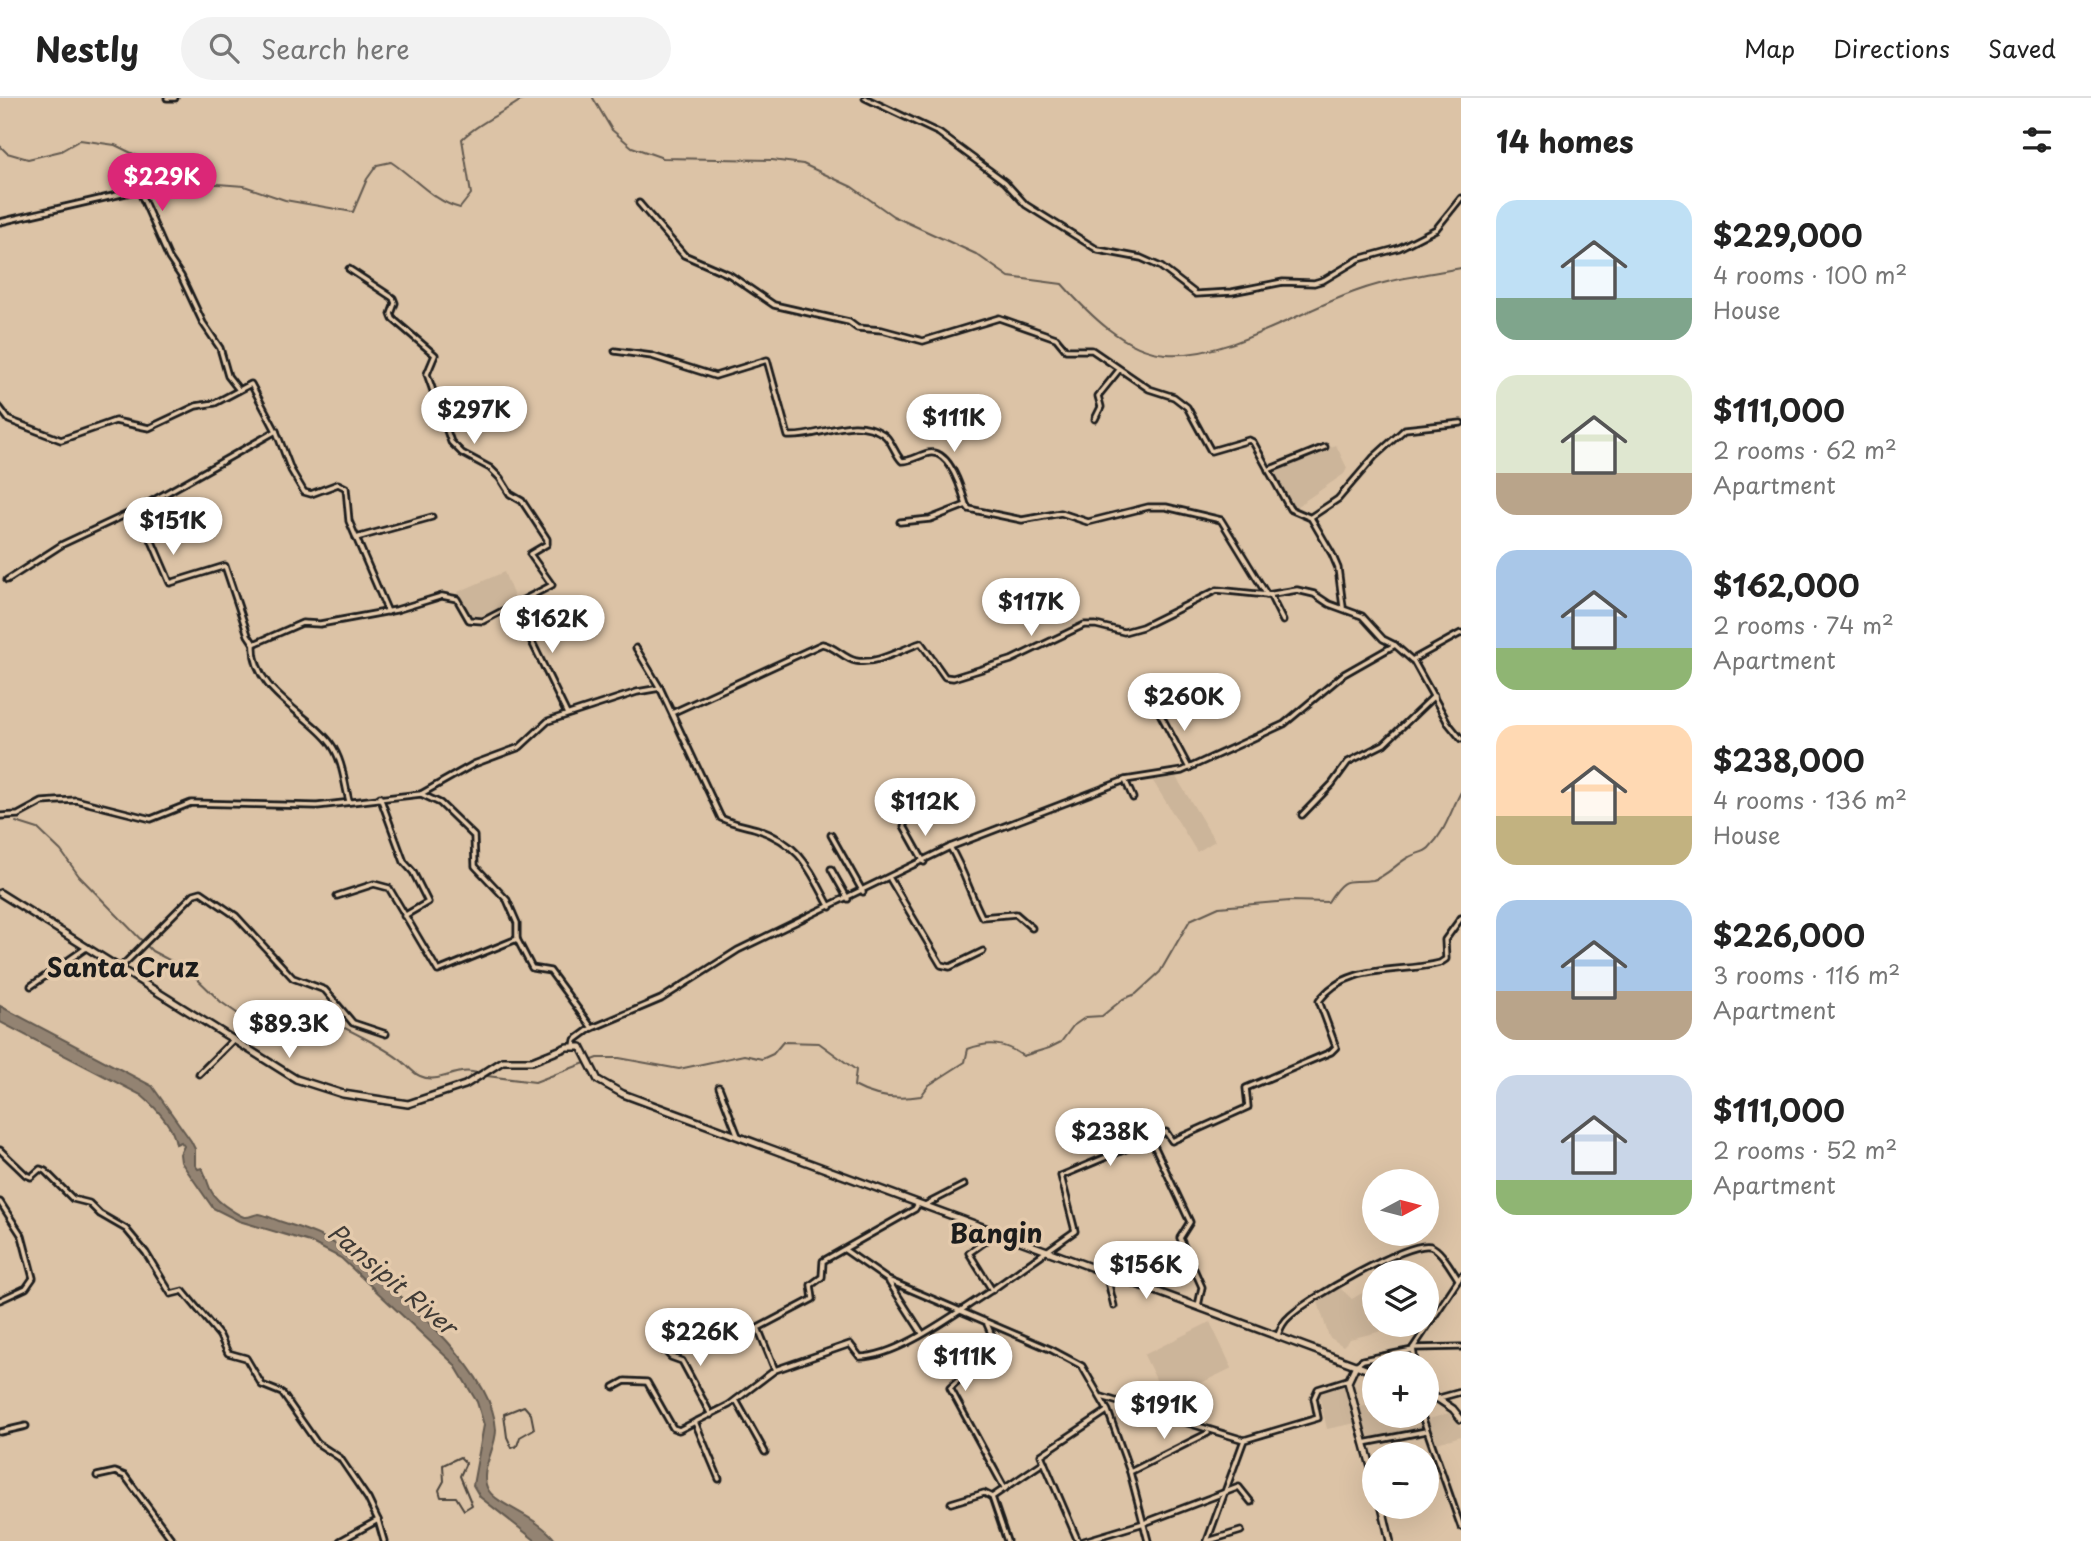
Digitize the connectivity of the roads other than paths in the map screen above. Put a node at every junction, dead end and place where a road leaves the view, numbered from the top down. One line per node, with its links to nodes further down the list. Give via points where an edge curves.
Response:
1 (167, 98): 2 (street)
2 (175, 98)
3 (865, 98): 4 (street, via 939,132 1005,182 1026,205 1098,250 1141,258 1196,294 1324,280 1359,259 1399,248 1436,229)
4 (1461, 198)
5 (639, 202): 9 (street, via 684,255 739,280 774,305 923,341 999,318 1055,338 1066,350 1092,350)
6 (0, 222): 10 (street, via 139,190 202,323 220,348 228,376)
7 (349, 269): 25 (street, via 393,299 393,319 435,355 427,374 452,442 500,478 547,539 545,547 530,554 552,585)
8 (615, 351): 17 (street, via 652,356 715,376 767,360 788,436 818,435 855,424 869,427 887,438 902,461 937,455 956,474)
9 (1119, 370): 12 (street, via 1098,396 1101,407); 16 (street, via 1187,407 1211,451 1249,440)
10 (239, 390): 11 (street, via 149,428 115,421 61,440 9,420); 14 (street, via 253,385)
11 (0, 408)
12 (1096, 419)
13 (1461, 423): 20 (street, via 1405,429 1338,499)
14 (276, 431): 18 (street); 22 (street, via 304,492 311,494 338,484 346,488)
15 (1325, 447): 16 (street)
16 (1268, 470): 20 (street, via 1290,509)
17 (966, 505): 21 (street, via 930,519); 24 (street, via 1022,520 1061,513 1088,522 1154,506 1211,515 1221,520)
18 (138, 509): 23 (street, via 63,544); 30 (street, via 170,583 225,566)
19 (432, 517): 22 (street)
20 (1311, 518): 26 (street, via 1338,568)
21 (901, 522)
22 (356, 538): 27 (street)
23 (7, 580)
24 (1269, 595): 26 (street, via 1297,590); 28 (street); 37 (street, via 1217,590 1142,627 1124,632 1084,625 1011,660 953,678 945,677 920,643 870,661 854,661 822,644)
25 (515, 607): 27 (street, via 473,621 457,599 442,596); 38 (street)
26 (1343, 607): 31 (street, via 1362,616)
27 (388, 612): 30 (street, via 302,623)
28 (1283, 621)
29 (1461, 633): 33 (street)
30 (254, 644): 45 (street, via 253,656 267,683 335,750)
31 (1395, 645): 33 (street); 40 (street, via 1344,674 1284,724)
32 (636, 648): 34 (street)
33 (1412, 660): 35 (street)
34 (660, 688): 37 (street); 38 (street)
35 (1434, 696): 39 (street); 46 (street, via 1384,744 1348,762)
36 (1158, 710): 40 (street)
37 (674, 712): 58 (street, via 720,818 757,829 800,854)
38 (567, 714): 42 (street, via 539,726 520,747 474,764)
39 (1461, 738)
40 (1189, 768): 41 (street)
41 (1125, 779): 44 (street); 50 (street)
42 (421, 794): 43 (street); 62 (street, via 440,803 474,836 475,866 507,900 517,923)
43 (380, 797): 45 (street); 59 (street, via 404,862 428,902)
44 (1133, 798)
45 (349, 801): 47 (street, via 317,806 191,803 151,819 76,800 42,802 19,815)
46 (1302, 815)
47 (0, 816)
48 (905, 826): 51 (street)
49 (831, 835): 54 (street)
50 (950, 847): 51 (street); 61 (street, via 967,876 982,918 1016,914)
51 (924, 862): 53 (street)
52 (831, 869): 57 (street)
53 (890, 879): 54 (street); 64 (street, via 941,965 950,967)
54 (863, 892): 57 (street)
55 (0, 893): 63 (main road)
56 (337, 896): 59 (street, via 383,884)
57 (848, 899): 58 (street)
58 (830, 907): 67 (street, via 738,950 661,999)
59 (404, 916): 62 (street, via 438,971)
60 (1461, 918): 74 (street, via 1445,940 1447,959 1440,963 1369,971 1328,989 1319,1001 1336,1047 1332,1052 1246,1088 1248,1107 1198,1132 1172,1140 1166,1132)
61 (1032, 928)
62 (517, 939): 67 (street, via 532,968 551,971)
63 (86, 948): 65 (main road); 66 (street)
64 (983, 951)
65 (119, 969): 68 (street, via 201,892 236,916 293,978 325,990 353,1023); 69 (main road)
66 (31, 986)
67 (592, 1028): 70 (street, via 575,1040)
68 (387, 1034)
69 (233, 1040): 70 (main road, via 296,1079 343,1094 408,1104 465,1085 503,1061 532,1061); 71 (street)
70 (574, 1046): 73 (main road, via 581,1047 606,1087)
71 (199, 1074)
72 (719, 1087): 73 (street)
73 (738, 1136): 78 (main road)
74 (1150, 1137): 81 (street, via 1061,1177 1075,1231); 88 (street, via 1190,1222 1180,1238 1202,1287)
75 (0, 1150): 128 (street, via 26,1175 45,1171 73,1199 89,1203 126,1229 171,1294 183,1291 220,1336 228,1353 246,1358 262,1385 282,1393 317,1443 340,1458)
76 (964, 1185): 78 (street)
77 (0, 1202): 86 (street, via 22,1236 33,1282)
78 (922, 1204): 79 (main road); 80 (street)
79 (997, 1233): 81 (main road); 85 (street, via 969,1252)
80 (845, 1250): 84 (street); 98 (street, via 823,1261 822,1276 811,1285 813,1299 758,1328)
81 (1046, 1251): 82 (main road); 85 (street)
82 (1106, 1273): 87 (street); 88 (main road)
83 (1460, 1277): 92 (street, via 1436,1249 1427,1245 1414,1248 1354,1275 1303,1307 1288,1317); 95 (street)
84 (888, 1280): 89 (street); 91 (street)
85 (992, 1290): 89 (street)
86 (0, 1300)
87 (1114, 1306)
88 (1198, 1306): 92 (main road)
89 (957, 1312): 90 (street); 91 (street)
90 (986, 1323): 102 (street, via 1082,1366); 122 (street, via 999,1352 950,1388)
91 (922, 1333): 98 (street, via 869,1357 860,1357 850,1344)
92 (1278, 1335): 96 (main road)
93 (659, 1344): 106 (street, via 682,1361)
94 (1461, 1347): 95 (street)
95 (1413, 1349): 96 (street)
96 (1356, 1365): 97 (main road); 99 (main road)
97 (1362, 1367)
98 (775, 1370): 104 (street)
99 (1348, 1380): 114 (street, via 1318,1389 1314,1398 1318,1418); 115 (main road)
100 (614, 1387): 108 (street, via 625,1381 647,1382 673,1428 679,1430)
101 (1461, 1392): 103 (street)
102 (1102, 1397): 105 (street); 113 (street)
103 (1439, 1398): 107 (main road)
104 (736, 1400): 106 (street); 117 (street)
105 (1108, 1410): 118 (street, via 1041,1455); 119 (street)
106 (710, 1415): 108 (street)
107 (1461, 1419)
108 (695, 1422): 121 (street)
109 (26, 1426): 112 (street)
110 (1425, 1428): 111 (street)
111 (1426, 1431): 116 (street); 130 (street)
112 (0, 1432)
113 (1210, 1432): 114 (street); 119 (street)
114 (1244, 1440): 123 (street)
115 (1364, 1442)
116 (1369, 1442)
117 (765, 1452)
118 (1044, 1462): 122 (street); 136 (street)
119 (1130, 1472): 129 (street)
120 (97, 1476): 132 (street, via 115,1472 125,1476)
121 (719, 1479)
122 (1005, 1489): 124 (street)
123 (1225, 1493): 125 (street, via 1242,1487); 129 (street); 139 (street)
124 (992, 1497): 126 (street, via 984,1493); 135 (street)
125 (1251, 1502)
126 (951, 1503)
127 (1385, 1519): 140 (main road)
128 (378, 1520): 133 (street); 134 (street)
129 (1144, 1523): 137 (street); 138 (street)
130 (1461, 1527)
131 (1241, 1531): 139 (street)
132 (173, 1541)
133 (340, 1541)
134 (384, 1541)
135 (1007, 1541)
136 (1078, 1541)
137 (1084, 1541)
138 (1148, 1541)
139 (1207, 1541)
140 (1390, 1541)

